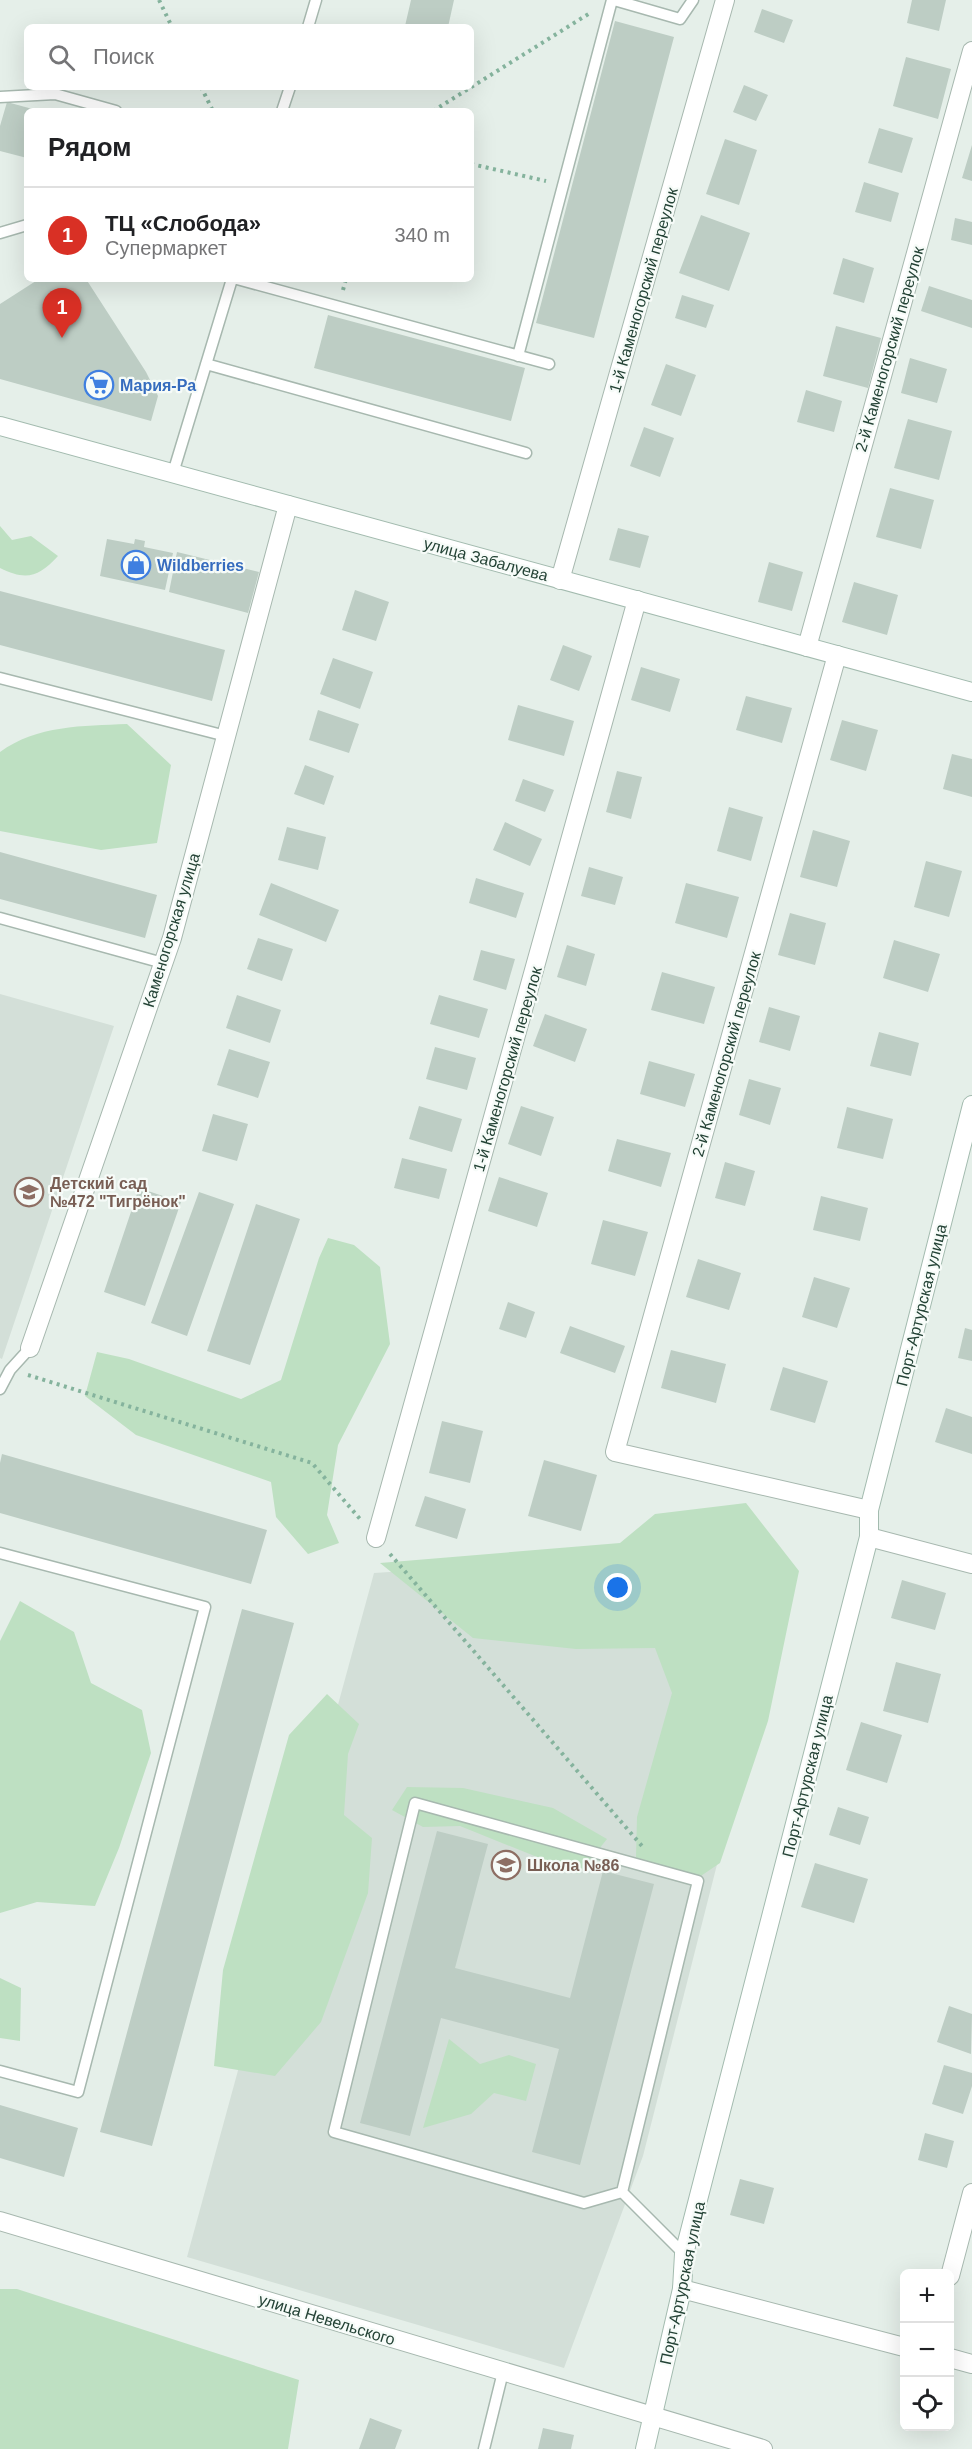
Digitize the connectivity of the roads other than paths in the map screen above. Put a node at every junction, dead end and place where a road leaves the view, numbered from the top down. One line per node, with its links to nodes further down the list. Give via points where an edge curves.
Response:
1 (316, 0): 5 (lane)
2 (613, 0): 3 (lane, via 680,20); 15 (lane)
3 (693, 0)
4 (725, 0): 22 (street, 1-й Каменогорский переулок)
5 (309, 24)
6 (972, 51): 24 (street, 2-й Каменогорский переулок)
7 (289, 90): 10 (lane)
8 (0, 97): 9 (lane, via 55,93)
9 (106, 108)
10 (283, 108)
11 (24, 226): 12 (lane)
12 (0, 233)
13 (231, 282): 16 (lane)
14 (248, 282): 15 (lane)
15 (519, 356): 17 (lane)
16 (206, 364): 19 (lane); 20 (lane)
17 (549, 364)
18 (0, 426): 20 (street, улица Забалуева)
19 (526, 453)
20 (173, 473): 21 (street, улица Забалуева)
21 (288, 505): 22 (street, улица Забалуева); 28 (street, Каменогорская улица)
22 (560, 580): 23 (street, улица Забалуева)
23 (637, 600): 24 (street, улица Забалуева); 36 (street, 1-й Каменогорский переулок)
24 (807, 647): 25 (street, улица Забалуева)
25 (837, 655): 27 (street, улица Забалуева); 34 (street, 2-й Каменогорский переулок, via 615,1452)
26 (0, 678): 28 (lane)
27 (972, 692)
28 (226, 736): 30 (street, Каменогорская улица)
29 (0, 918): 30 (lane)
30 (163, 963): 32 (street, Каменогорская улица)
31 (972, 1105): 34 (street, Порт-Артурская улица)
32 (30, 1348): 33 (lane, via 10,1370)
33 (0, 1389)
34 (869, 1510): 35 (street, Порт-Артурская улица)
35 (869, 1537): 38 (street); 43 (street, Порт-Артурская улица)
36 (376, 1538)
37 (0, 1553): 39 (lane, via 205,1607 78,2092)
38 (972, 1564)
39 (0, 2071)
40 (622, 2192): 40 (lane, via 698,1881 415,1803 334,2132 584,2203); 43 (lane)
41 (972, 2193): 44 (street)
42 (0, 2221): 49 (street, улица Невельского)
43 (684, 2254): 45 (street, Порт-Артурская улица)
44 (952, 2269)
45 (682, 2289): 46 (street); 50 (street, Порт-Артурская улица)
46 (900, 2345)
47 (954, 2359): 48 (street)
48 (972, 2364)
49 (503, 2372): 50 (street, улица Невельского); 51 (lane)
50 (653, 2417): 52 (street, Порт-Артурская улица); 53 (street, улица Невельского)
51 (484, 2449)
52 (645, 2449)
53 (763, 2449)

